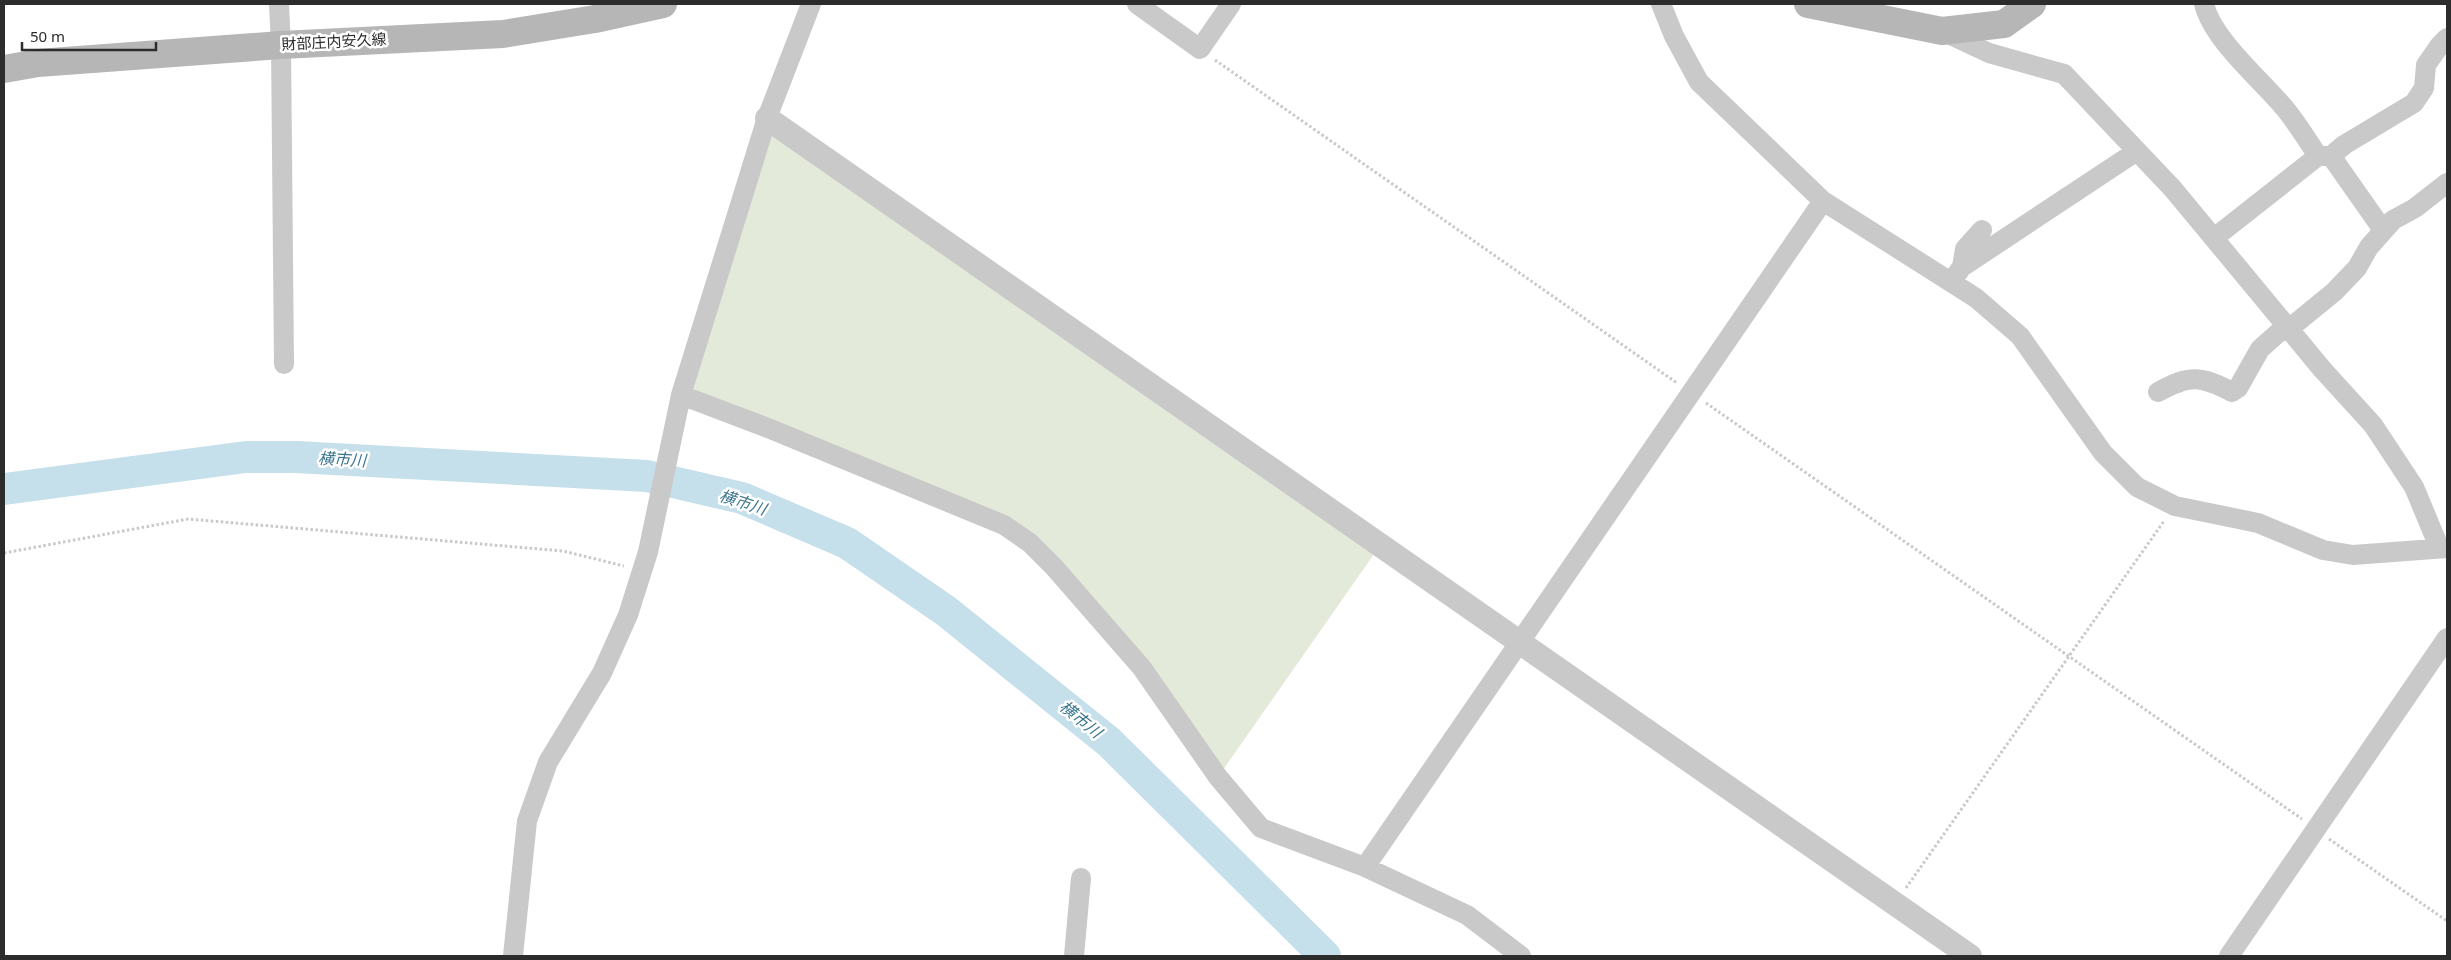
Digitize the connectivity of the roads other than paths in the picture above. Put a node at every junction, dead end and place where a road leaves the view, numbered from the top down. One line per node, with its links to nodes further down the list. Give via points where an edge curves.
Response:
1 (279, 4): 12 (street)
2 (663, 4): 12 (main road, 財部庄内安久線, via 503,34)
3 (811, 4): 14 (street)
4 (1137, 4): 5 (street, via 1200,49)
5 (1231, 4)
6 (1661, 4): 18 (street, via 1699,82)
7 (1808, 4): 10 (main road)
8 (2032, 4): 10 (main road, via 2004,24)
9 (2204, 4): 16 (street, via 2208,16 2247,69)
10 (1942, 31): 15 (street, via 1989,53 2064,74)
11 (2447, 38): 16 (street, via 2426,65 2424,88 2414,103)
12 (281, 45): 13 (main road, 財部庄内安久線, via 38,63); 24 (street)
13 (4, 69)
14 (767, 118): 26 (street); 29 (street)
15 (2137, 151): 21 (street); 22 (street)
16 (2325, 156): 20 (street); 21 (street)
17 (2447, 182): 20 (street)
18 (1822, 201): 22 (street); 29 (street)
19 (1982, 230): 22 (street, via 1965,249)
20 (2383, 230): 23 (street, via 2357,268 2334,292)
21 (2214, 238): 23 (street)
22 (1956, 274): 27 (street, via 1976,298 2020,336 2103,454 2137,487 2175,506 2258,523 2323,550 2353,555)
23 (2289, 327): 25 (street, via 2260,349 2238,388 2232,392 2197,378 2179,381); 27 (street, via 2373,425 2414,487)
24 (284, 364)
25 (2158, 392)
26 (679, 404): 30 (street, via 768,428 1004,525 1030,543 1054,567 1142,668 1218,777 1261,828); 32 (street, via 646,561 628,615 602,673 548,762 527,821)
27 (2443, 548)
28 (2447, 638): 36 (street)
29 (1519, 642): 30 (street); 35 (street)
30 (1365, 867): 34 (street, via 1467,915)
31 (1081, 878): 33 (street)
32 (513, 956)
33 (1074, 956)
34 (1522, 956)
35 (1970, 956)
36 (2229, 956)

